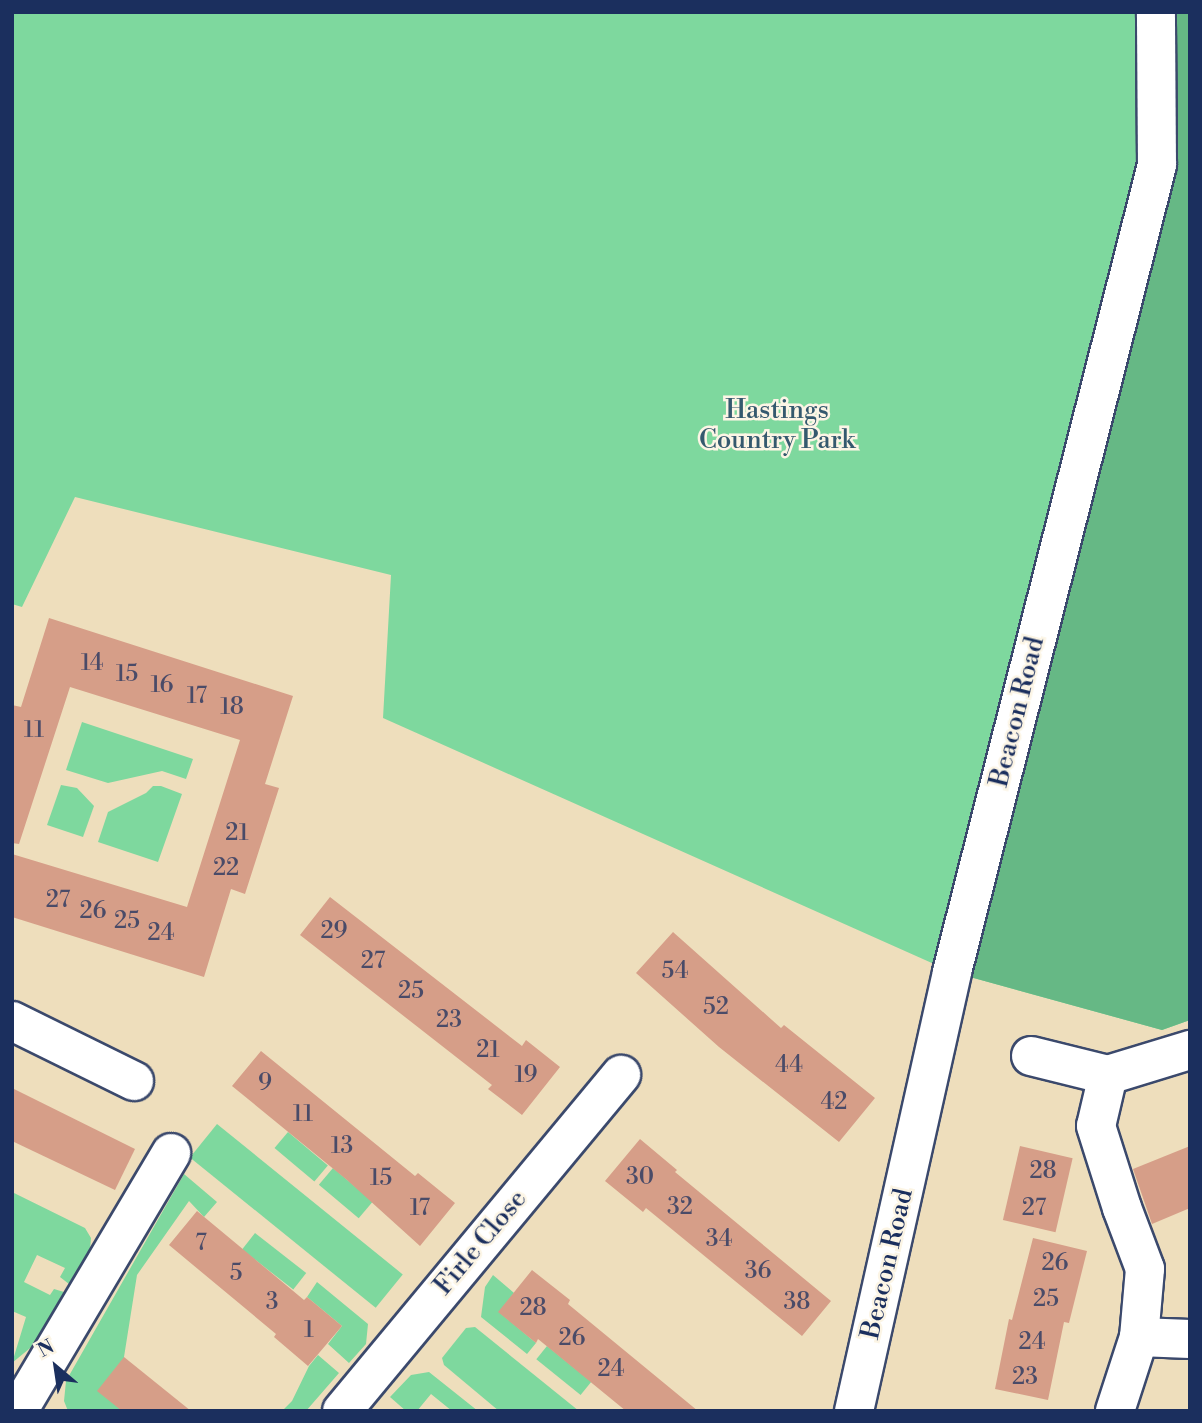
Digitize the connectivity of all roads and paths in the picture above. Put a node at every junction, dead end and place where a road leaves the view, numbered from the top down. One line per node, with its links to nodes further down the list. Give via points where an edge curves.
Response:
1 (1156, 12): 13 (street, Beacon Road, via 1157,165 952,972)
2 (12, 1021): 7 (street)
3 (1190, 1051): 6 (street)
4 (1031, 1056): 6 (street)
5 (621, 1075): 12 (street, Firle Close)
6 (1108, 1075): 9 (street, via 1096,1126 1145,1269)
7 (134, 1081)
8 (171, 1153): 11 (street)
9 (1139, 1337): 10 (street); 14 (street)
10 (1190, 1339)
11 (18, 1411)
12 (342, 1411)
13 (854, 1411)
14 (1115, 1411)

